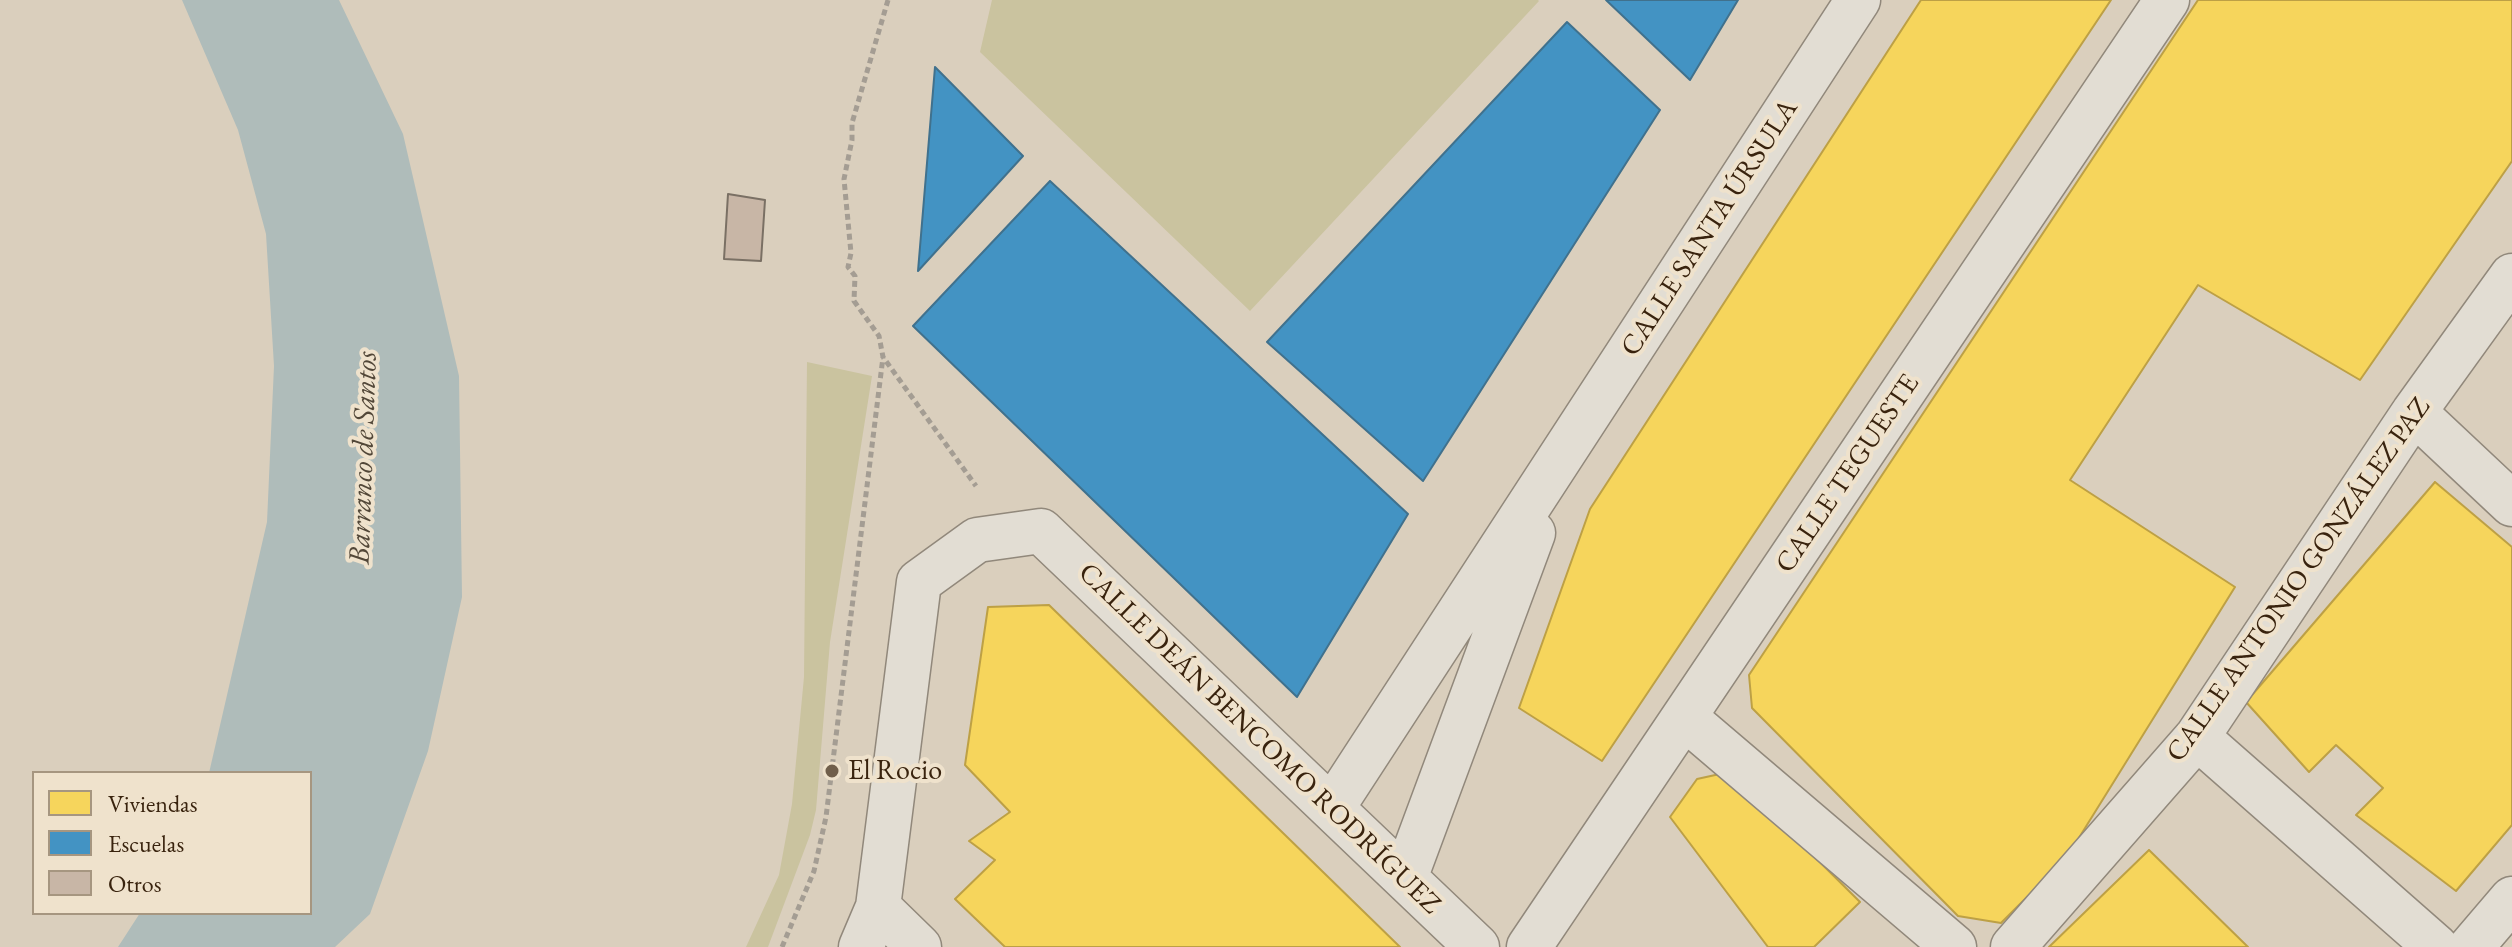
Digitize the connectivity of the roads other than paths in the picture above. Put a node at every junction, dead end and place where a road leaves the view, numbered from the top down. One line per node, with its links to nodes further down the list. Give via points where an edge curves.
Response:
1 (1858, 0): 5 (street, CALLE SANTA ÚRSULA)
2 (2167, 0): 7 (street, CALLE TEGUESTE)
3 (2512, 276): 4 (street, CALLE ANTONIO GONZÁLEZ PAZ)
4 (2414, 412): 6 (street); 8 (street, CALLE ANTONIO GONZÁLEZ PAZ)
5 (1562, 456): 9 (street, CALLE SANTA ÚRSULA); 10 (street, CALLE SANTA ÚRSULA)
6 (2512, 504)
7 (1684, 717): 16 (street, CALLE TEGUESTE); 17 (street)
8 (2197, 737): 18 (street, CALLE ANTONIO GONZÁLEZ PAZ); 19 (street)
9 (1332, 808): 10 (street, CALLE DEÁN BENCOMO RODRÍGUEZ); 12 (street, CALLE DEÁN BENCOMO RODRÍGUEZ, via 1026,533 977,540 919,582)
10 (1405, 878): 15 (street, CALLE DEÁN BENCOMO RODRÍGUEZ)
11 (2512, 899): 20 (street)
12 (878, 907): 13 (street); 14 (street)
13 (861, 947)
14 (919, 947)
15 (1477, 947)
16 (1529, 947)
17 (1954, 947)
18 (2013, 947)
19 (2436, 947)
20 (2471, 947)

